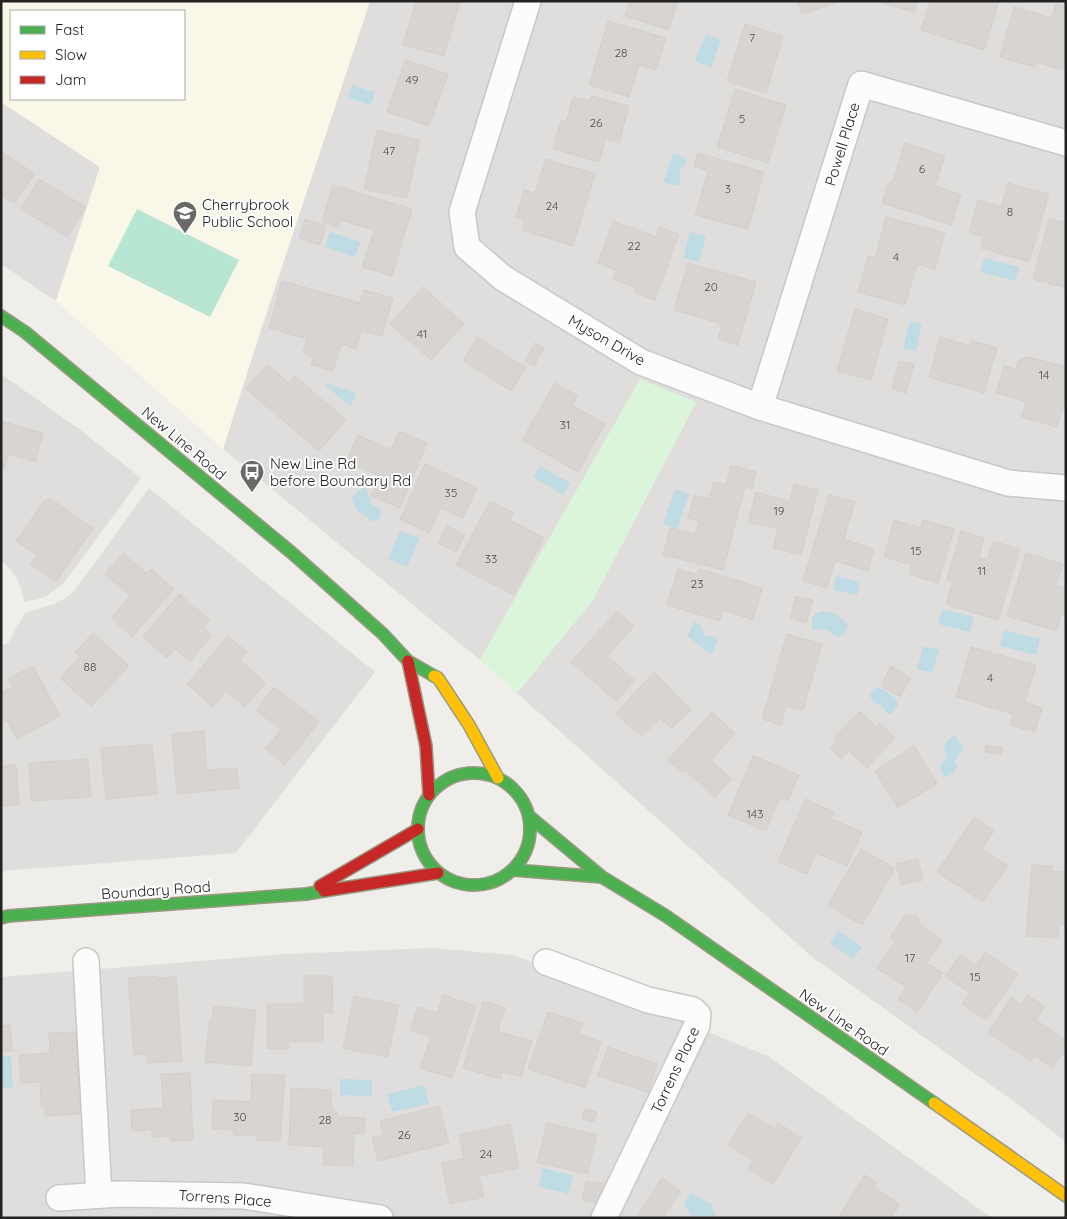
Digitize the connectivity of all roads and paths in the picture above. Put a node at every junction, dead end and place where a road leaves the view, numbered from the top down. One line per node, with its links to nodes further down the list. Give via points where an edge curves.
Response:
1 (528, 1): 4 (street, Myson Drive, via 462,212 467,247 503,278 641,362)
2 (1066, 143): 4 (street, Powell Place, via 861,84)
3 (1, 316): 6 (main road, New Line Road, via 25,332 292,553 383,634)
4 (760, 407): 5 (street, Myson Drive, via 1008,482)
5 (1066, 488)
6 (408, 661): 7 (main road, New Line Road, via 438,678); 8 (main road, via 426,746)
7 (498, 778): 8 (main road, via 480,773 461,775 443,782); 9 (main road, via 512,787)
8 (429, 795): 10 (main road)
9 (530, 817): 11 (main road, via 531,836 525,854); 13 (main road, New Line Road)
10 (418, 829): 12 (main road, via 420,846); 14 (main road, Boundary Road)
11 (514, 870): 12 (main road, via 496,881 477,886 456,883); 13 (main road, New Line Road)
12 (438, 873): 14 (main road, Boundary Road)
13 (602, 878): 19 (main road, New Line Road, via 666,916)
14 (306, 894): 15 (main road, Boundary Road)
15 (4, 917)
16 (86, 961): 18 (street)
17 (546, 962): 22 (street, Torrens Place, via 648,1000 693,1010 698,1015 697,1025)
18 (99, 1195): 20 (street, Torrens Place); 21 (street, Torrens Place, via 244,1196)
19 (1066, 1196)
20 (59, 1198)
21 (380, 1218)
22 (604, 1218)

